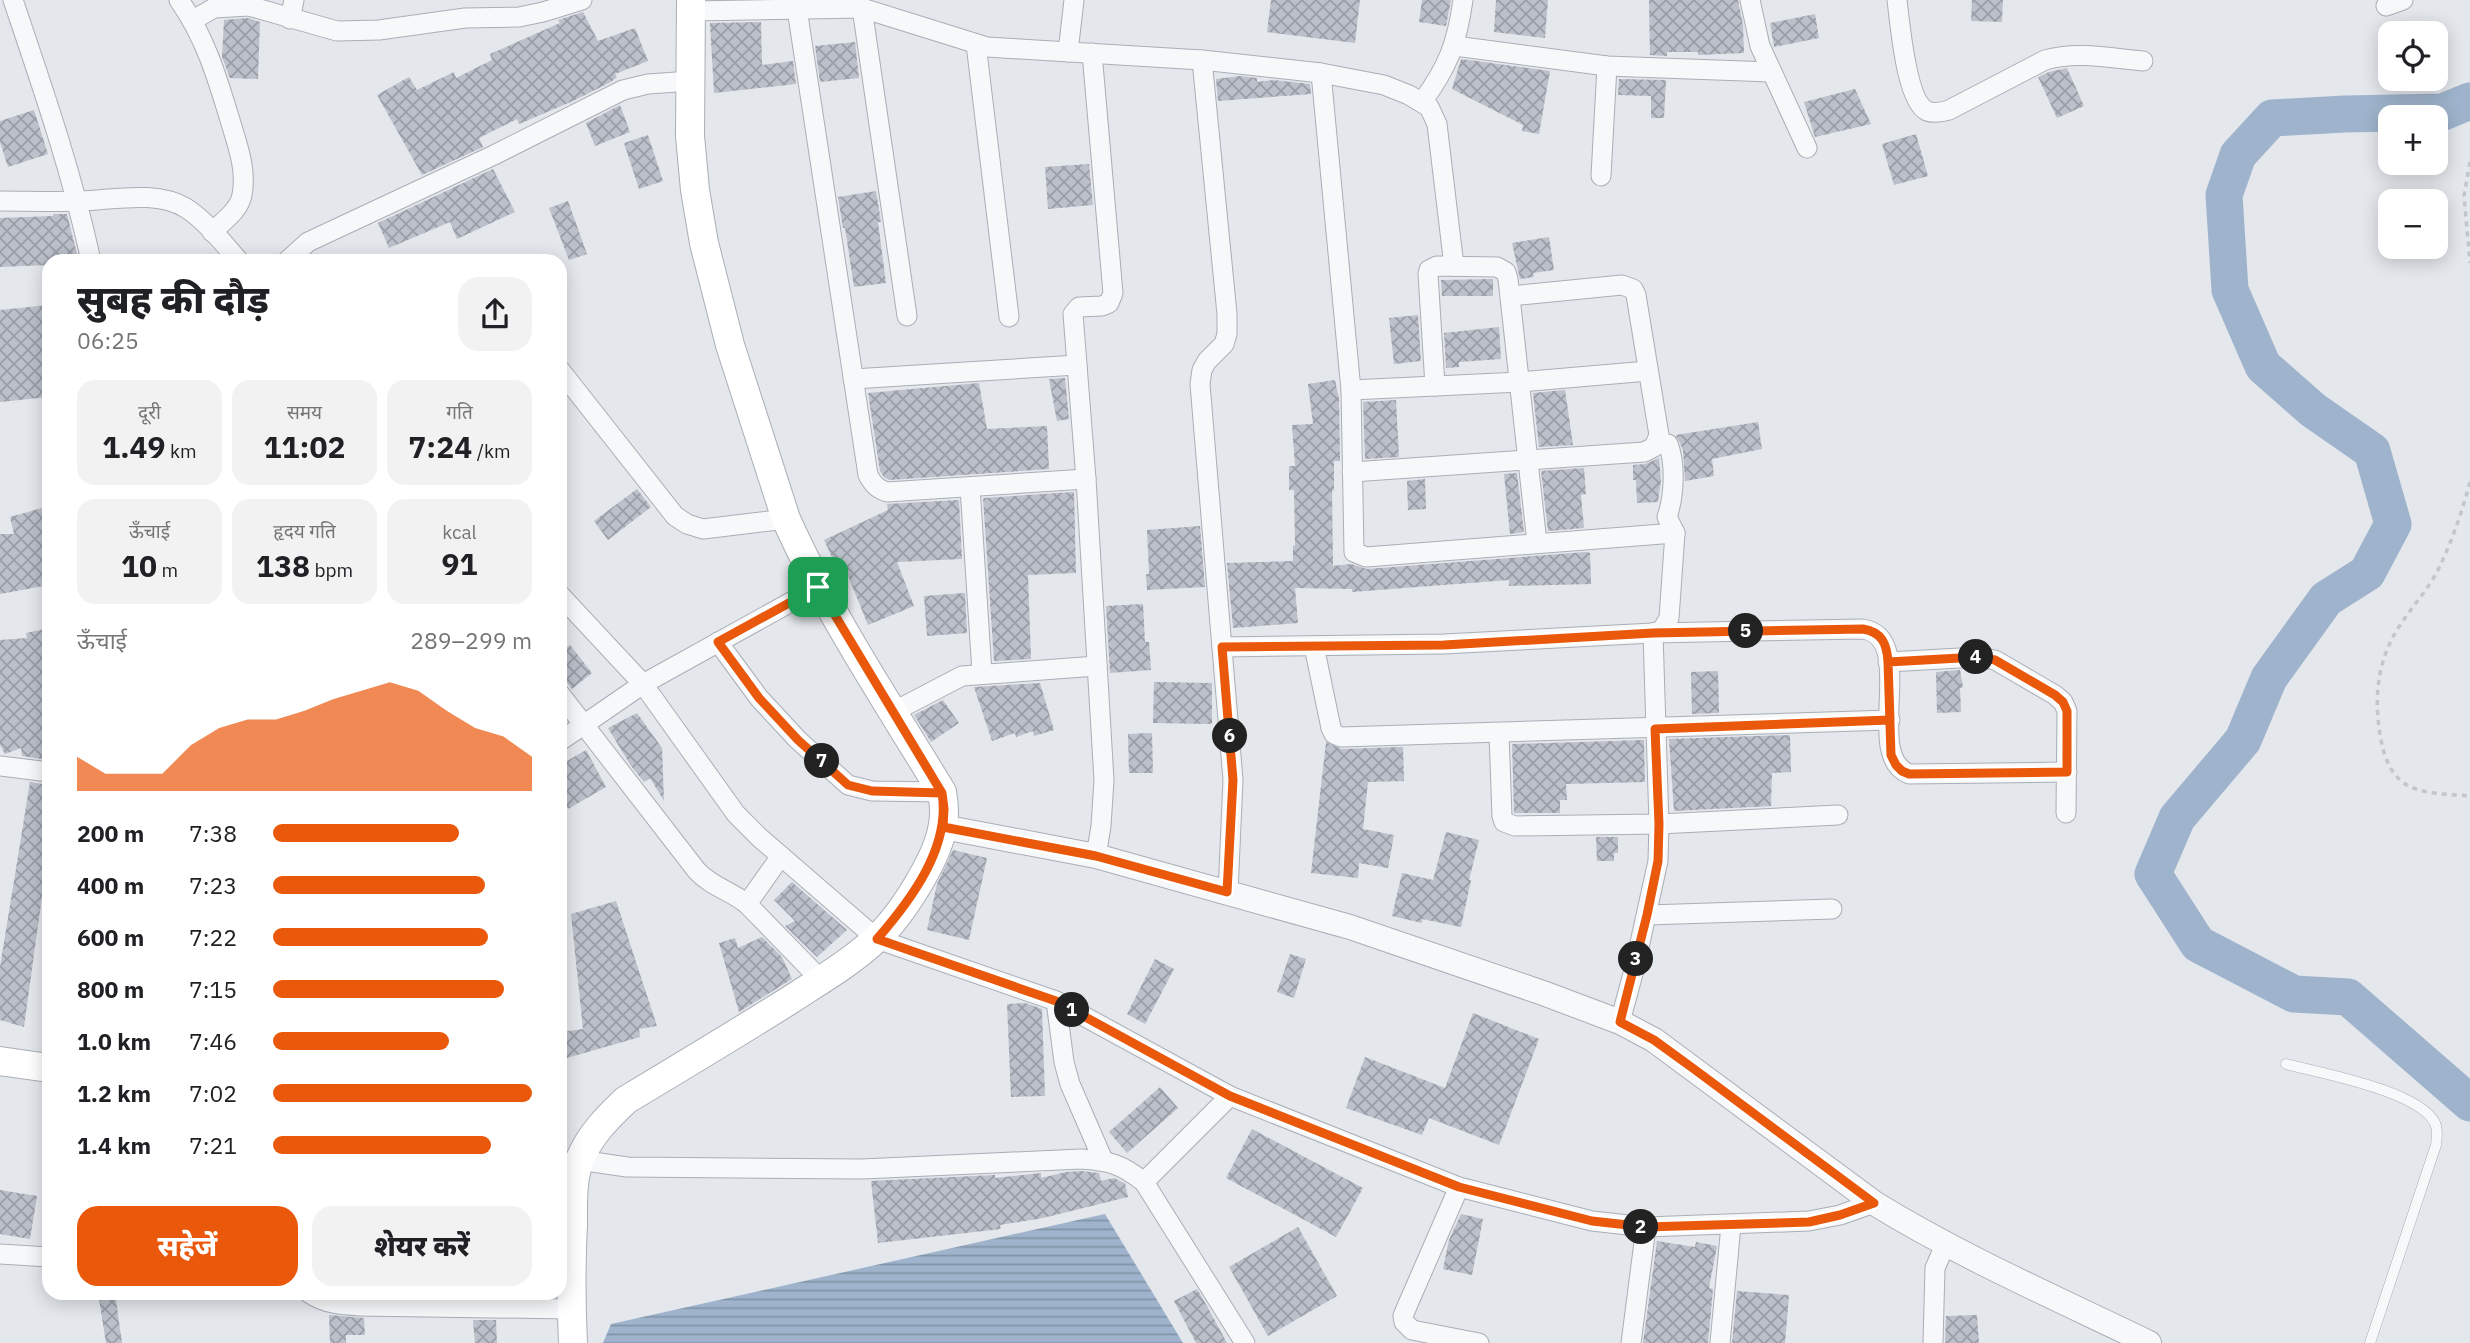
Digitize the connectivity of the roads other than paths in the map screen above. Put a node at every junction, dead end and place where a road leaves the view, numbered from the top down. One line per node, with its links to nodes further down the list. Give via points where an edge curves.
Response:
1 (13, 0): 28 (street)
2 (179, 0): 13 (street)
3 (582, 0): 12 (street, via 519,17 466,18 379,30 337,31)
4 (1074, 0): 16 (street)
5 (1463, 0): 15 (street)
6 (1750, 0): 21 (street)
7 (1897, 0): 19 (street, via 1911,85 1926,111 1949,110 2060,56)
8 (691, 6): 11 (street); 23 (main road)
9 (862, 8): 10 (street); 11 (street); 35 (street)
10 (892, 8): 14 (street)
11 (797, 9): 40 (street)
12 (292, 10): 13 (street, via 214,8)
13 (193, 20): 29 (street, via 213,62 242,159 242,196 236,210)
14 (976, 44): 16 (street); 36 (street)
15 (1455, 47): 20 (street); 24 (street)
16 (1068, 52): 17 (street)
17 (1092, 53): 18 (street); 37 (street, via 1113,293 1102,306 1075,309)
18 (1202, 60): 22 (street); 57 (street, via 1227,314 1224,344 1207,361 1200,384)
19 (2143, 61)
20 (1607, 66): 21 (street); 26 (street)
21 (1771, 72): 25 (street)
22 (1321, 73): 24 (street); 43 (street)
23 (691, 81): 32 (street, via 623,90 308,242); 49 (main road, via 691,149 704,243 730,345)
24 (1431, 89): 33 (street, via 1429,107 1437,124)
25 (1808, 148)
26 (1601, 176)
27 (0, 201): 28 (street)
28 (78, 201): 29 (street, via 172,201); 30 (street)
29 (212, 232): 31 (street)
30 (89, 254)
31 (232, 254)
32 (295, 254)
33 (1454, 266): 34 (street, via 1503,270); 42 (street, via 1433,267 1428,274)
34 (1510, 296): 38 (street, via 1628,286 1636,295); 41 (street)
35 (907, 316)
36 (1009, 317)
37 (1077, 365): 40 (street); 47 (street)
38 (1648, 371): 41 (street); 45 (street, via 1659,435 1654,447 1644,452)
39 (567, 379): 49 (street, via 674,516 703,529)
40 (853, 379): 48 (street, via 872,484 887,492)
41 (1520, 382): 42 (street); 45 (street)
42 (1435, 386): 43 (street)
43 (1351, 390): 46 (street)
44 (1668, 444): 50 (street, via 1672,503 1667,517)
45 (1529, 458): 46 (street); 51 (street)
46 (1352, 472): 51 (street, via 1353,546 1359,555)
47 (1086, 480): 48 (street); 59 (street)
48 (970, 486): 60 (street)
49 (786, 519): 52 (main road)
50 (1675, 533): 51 (street); 54 (street, via 1669,618 1662,630)
51 (1537, 543)
52 (818, 587): 55 (street); 63 (main road)
53 (567, 603): 61 (street)
54 (1653, 633): 56 (street, via 1444,645); 58 (street, via 1872,630 1885,642); 66 (street)
55 (718, 642): 61 (street); 72 (street, via 759,698 848,785 872,791)
56 (1314, 646): 57 (street); 67 (street, via 1334,734)
57 (1222, 647): 79 (street, via 1233,780)
58 (1888, 662): 64 (street); 71 (street, via 1995,660 2055,695 2067,711)
59 (1097, 666): 60 (street); 78 (street, via 1104,780)
60 (982, 673): 63 (street, via 949,681)
61 (643, 684): 65 (street); 77 (street, via 736,814)
62 (567, 703): 65 (street)
63 (893, 712): 72 (main road)
64 (1890, 720): 66 (street); 71 (street, via 1891,755 1909,774)
65 (584, 726): 68 (street); 80 (street, via 708,883)
66 (1655, 729): 67 (street); 75 (street)
67 (1500, 734): 75 (street, via 1504,822)
68 (567, 737)
69 (0, 766): 70 (street)
70 (42, 771)
71 (2067, 772): 73 (street)
72 (942, 793): 76 (main road)
73 (2066, 813)
74 (1839, 816): 75 (street)
75 (1659, 824): 82 (street, via 1658,861)
76 (943, 827): 78 (street); 83 (main road, via 918,884)
77 (781, 856): 80 (street); 83 (street)
78 (1096, 856): 79 (street)
79 (1227, 892): 86 (street, via 1350,928)
80 (747, 904): 84 (street)
81 (1832, 909): 82 (street)
82 (1647, 915): 86 (street)
83 (877, 939): 84 (main road); 85 (street)
84 (821, 980): 91 (main road, via 626,1100)
85 (1056, 1001): 90 (street); 92 (street, via 1070,1084)
86 (1620, 1022): 95 (street, via 1654,1040)
87 (0, 1061): 89 (main road)
88 (2286, 1063): 110 (lane, via 2381,1088 2411,1101 2426,1113 2437,1132)
89 (42, 1067)
90 (1230, 1096): 93 (street); 94 (street)
91 (570, 1158): 92 (street, via 627,1167 862,1169); 102 (main road, via 574,1185)
92 (1103, 1160): 93 (street, via 1123,1166)
93 (1144, 1182): 104 (street)
94 (1459, 1187): 97 (street, via 1592,1221); 105 (street, via 1403,1316 1412,1330)
95 (1874, 1203): 96 (street, via 1809,1222); 98 (street)
96 (1731, 1225): 97 (street); 107 (street)
97 (1646, 1227): 106 (street)
98 (1945, 1244): 108 (street, via 1935,1268); 109 (street)
99 (0, 1254): 100 (street)
100 (42, 1257)
101 (319, 1300): 102 (street, via 361,1306)
102 (571, 1309): 103 (main road)
103 (573, 1343)
104 (1245, 1343)
105 (1479, 1343)
106 (1631, 1343)
107 (1720, 1343)
108 (1933, 1343)
109 (2149, 1343)
110 (2370, 1343)

